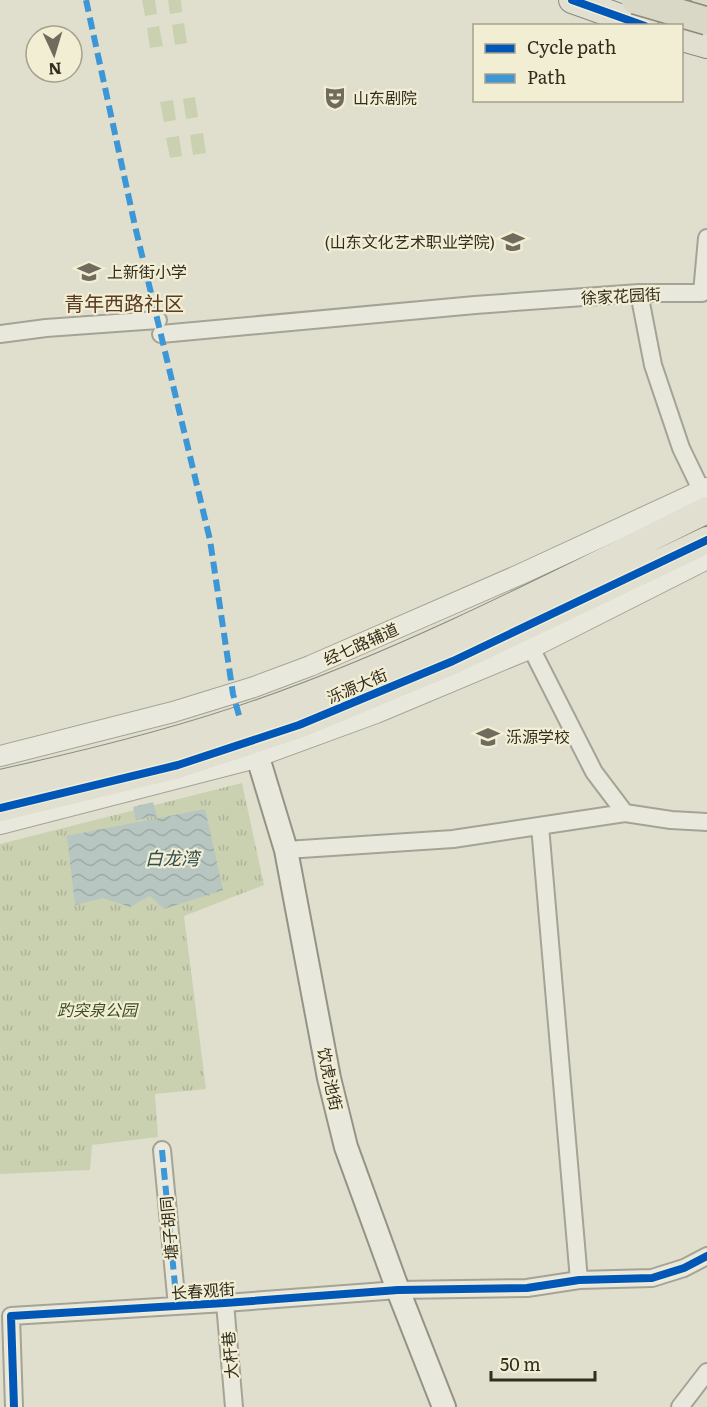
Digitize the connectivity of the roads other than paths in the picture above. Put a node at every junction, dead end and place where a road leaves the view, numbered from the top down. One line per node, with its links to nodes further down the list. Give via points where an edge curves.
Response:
1 (572, 0): 5 (main road)
2 (635, 0): 4 (highway, bridge)
3 (687, 0): 6 (street)
4 (707, 21)
5 (639, 24)
6 (681, 24)
7 (683, 39): 8 (main road)
8 (707, 45)
9 (707, 238): 10 (street, 徐家花园街, via 702,293)
10 (639, 293): 11 (street, 徐家花园街, via 159,327 46,328); 12 (street, via 653,365 681,448)
11 (0, 334)
12 (706, 498): 17 (street, 经七路辅道, via 243,691); 18 (main road, 泺源大街, via 510,608 388,664 240,720 101,761)
13 (707, 540): 16 (main road, 泺源大街, via 453,661 299,725)
14 (707, 559): 15 (street)
15 (531, 648): 16 (street, via 376,713); 20 (street, via 594,772)
16 (255, 749): 19 (main road, 泺源大街); 22 (street); 24 (main road, 饮虎池街)
17 (0, 756)
18 (0, 783)
19 (0, 808)
20 (625, 813): 21 (street); 23 (street)
21 (707, 822)
22 (0, 824)
23 (540, 826): 24 (street, via 453,839); 27 (street)
24 (286, 850): 28 (main road, 饮虎池街, via 346,1147)
25 (162, 1150): 30 (street, 塘子胡同)
26 (707, 1256): 27 (street, 长春观街, via 652,1278)
27 (579, 1280): 28 (street, 长春观街, via 527,1288)
28 (398, 1290): 29 (street, 长春观街); 34 (main road, 饮虎池街)
29 (225, 1303): 30 (street, 长春观街); 33 (street, 大杆巷)
30 (177, 1306): 32 (street, 长春观街, via 11,1316)
31 (707, 1372): 35 (street)
32 (14, 1407)
33 (234, 1407)
34 (444, 1407)
35 (680, 1407)

